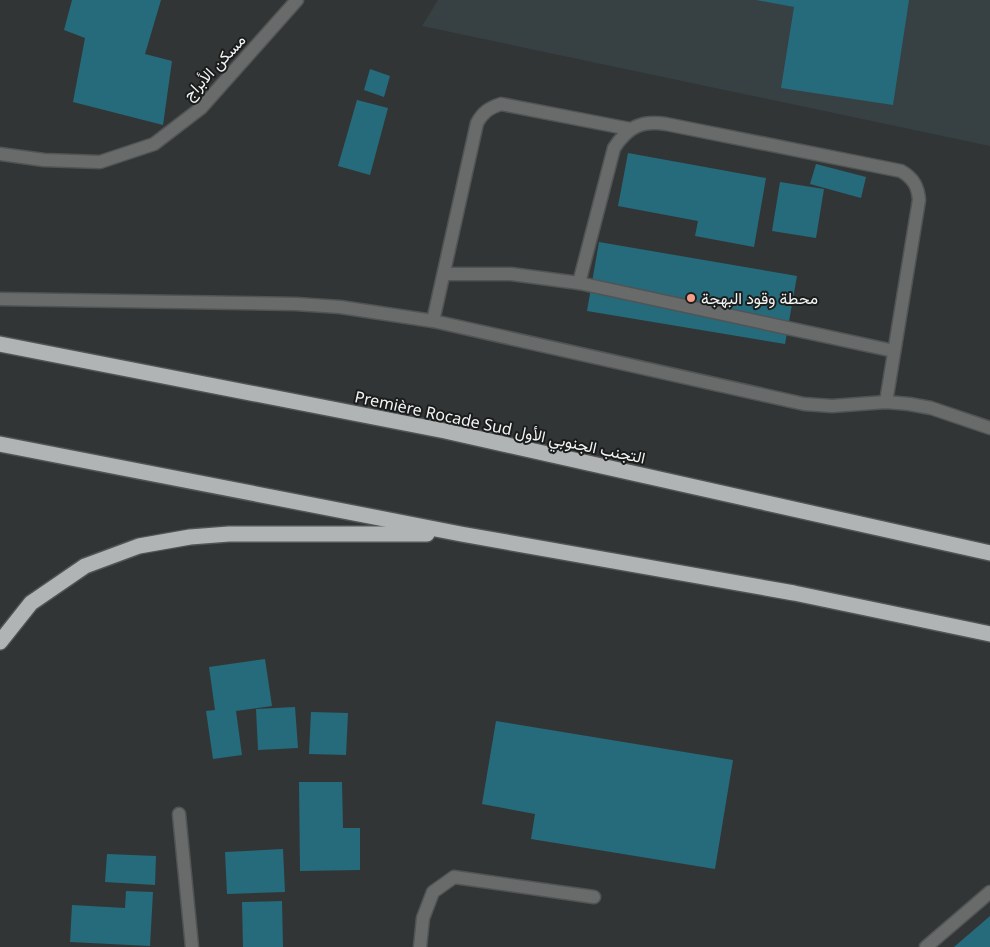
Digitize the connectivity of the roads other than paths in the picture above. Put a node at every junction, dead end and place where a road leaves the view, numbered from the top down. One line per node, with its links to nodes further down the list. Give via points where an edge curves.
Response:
1 (296, 0): 3 (street, مسكن الأبراج, via 201,108 154,144 100,162)
2 (630, 129): 4 (street, via 501,104 490,107 477,123); 5 (street, via 614,148); 9 (street, via 654,122 666,124 892,169 909,176 915,182 919,200)
3 (0, 154)
4 (444, 274): 5 (street, via 511,274); 7 (street)
5 (579, 283): 9 (street)
6 (0, 299): 7 (street, via 296,304)
7 (433, 321): 10 (street, via 804,404 832,406)
8 (0, 344): 14 (highway, Première Rocade Sud التجنب الجنوبي الأول, via 445,431)
9 (894, 351): 10 (street)
10 (886, 402): 11 (street, via 931,408)
11 (990, 428)
12 (0, 444): 13 (highway)
13 (461, 534): 15 (highway, via 794,593); 16 (highway, via 229,534 139,546 85,566 31,603)
14 (990, 553)
15 (990, 634)
16 (0, 642)
17 (179, 814): 20 (street)
18 (990, 892): 22 (street)
19 (594, 897): 21 (street, via 454,877 433,892 423,918)
20 (192, 947)
21 (420, 947)
22 (926, 947)

